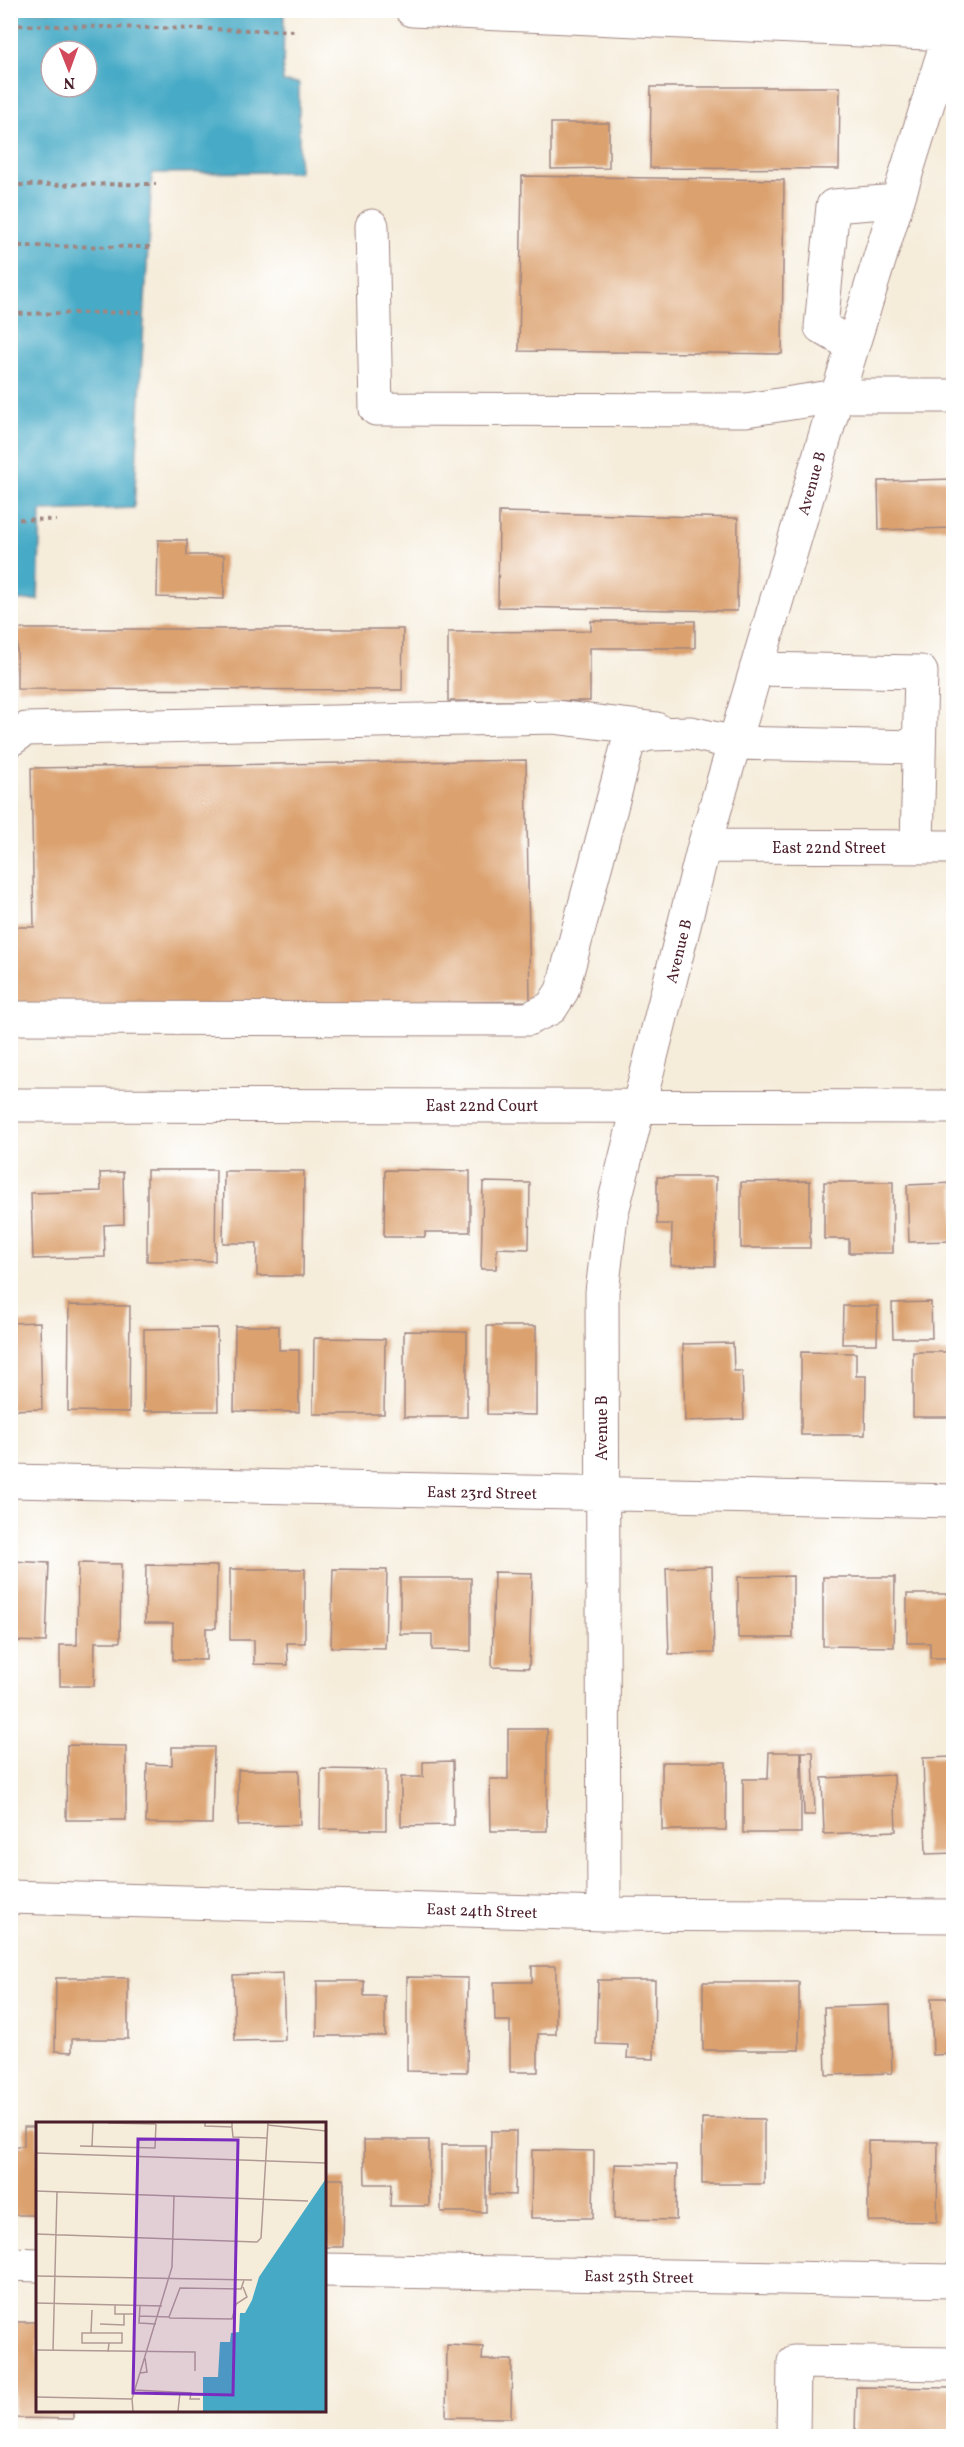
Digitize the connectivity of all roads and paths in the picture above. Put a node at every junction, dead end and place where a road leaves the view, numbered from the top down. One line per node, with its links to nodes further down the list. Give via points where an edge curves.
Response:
1 (412, 10): 2 (street)
2 (511, 12): 4 (street)
3 (10, 26): 5 (path)
4 (951, 26): 8 (street, Avenue B)
5 (298, 31)
6 (156, 184): 7 (path)
7 (10, 185)
8 (897, 201): 14 (street, Avenue B); 14 (street, via 833,206 821,327)
9 (372, 226): 15 (street, via 376,409 746,410)
10 (10, 246): 11 (path)
11 (154, 247)
12 (140, 312): 13 (path)
13 (10, 314)
14 (852, 345): 15 (street, Avenue B)
15 (837, 396): 16 (street); 19 (street, Avenue B)
16 (954, 396)
17 (10, 519): 18 (path)
18 (56, 520)
19 (756, 669): 22 (street, Avenue B); 23 (street, via 921,672)
20 (691, 733): 21 (street, via 554,717 26,729); 22 (street); 27 (street, via 650,734 629,740 562,991 551,1008 528,1019)
21 (10, 740)
22 (735, 743): 23 (street); 24 (street, Avenue B)
23 (919, 747): 25 (street)
24 (704, 846): 25 (street, East 22nd Street); 29 (street, Avenue B)
25 (917, 847): 26 (street, East 22nd Street)
26 (954, 847)
27 (10, 1018)
28 (10, 1105): 29 (street, East 22nd Court)
29 (639, 1106): 30 (street, East 22nd Court); 32 (street, Avenue B, via 610,1216 602,1292)
30 (954, 1107)
31 (10, 1481): 32 (street, East 23rd Street)
32 (601, 1495): 33 (street, East 23rd Street); 35 (street, Avenue B)
33 (954, 1501)
34 (10, 1897): 35 (street, East 24th Street)
35 (604, 1914): 36 (street, East 24th Street)
36 (954, 1916)
37 (10, 2264): 38 (street)
38 (36, 2265)
39 (326, 2270): 40 (street, East 25th Street)
40 (954, 2281)
41 (954, 2364): 42 (street, via 794,2362)
42 (793, 2436)

